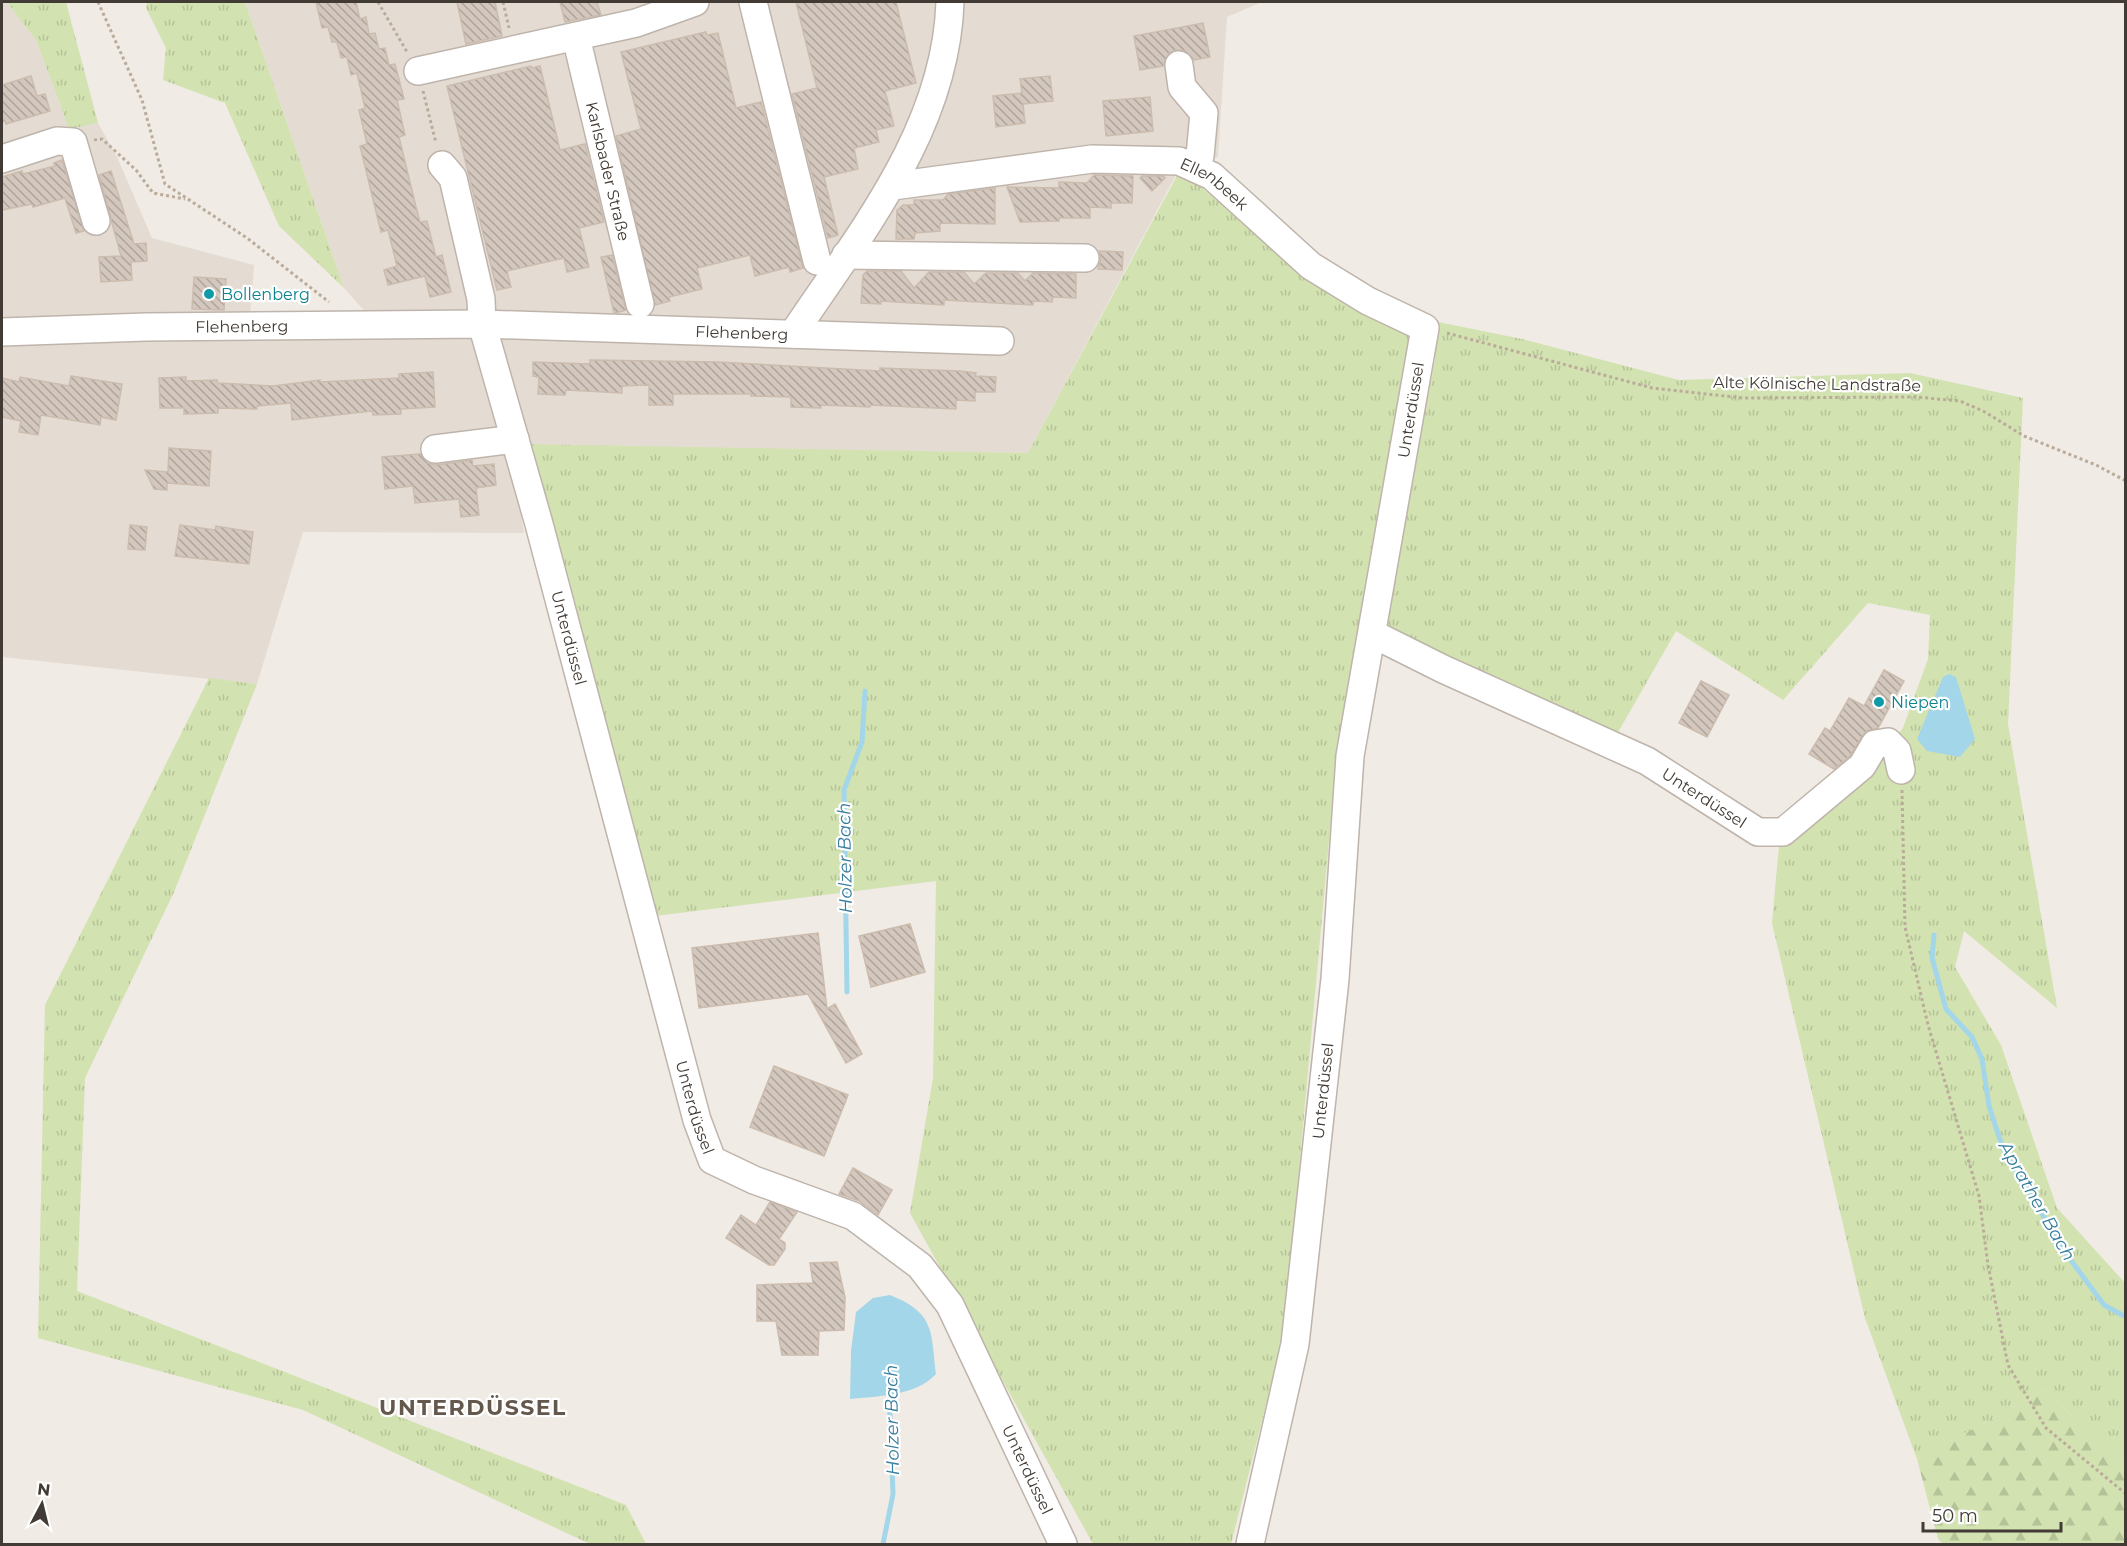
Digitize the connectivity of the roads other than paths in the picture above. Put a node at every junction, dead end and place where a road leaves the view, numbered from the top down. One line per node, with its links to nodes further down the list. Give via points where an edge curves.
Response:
1 (695, 2): 4 (street, via 636,23)
2 (753, 2): 14 (street)
3 (950, 2): 10 (street, via 935,92)
4 (576, 37): 6 (street); 15 (street, Karlsbader Straße)
5 (1179, 65): 9 (street, via 1182,87 1204,113 1200,156)
6 (418, 71)
7 (2, 159): 11 (street, via 57,141 73,142)
8 (442, 165): 16 (street, via 453,178 481,299)
9 (1189, 165): 10 (street, Ellenbeek, via 1179,161 1092,159); 17 (street, Ellenbeek, via 1212,176 1311,266 1368,301)
10 (893, 186): 12 (street)
11 (96, 221)
12 (846, 255): 13 (street); 19 (street)
13 (1085, 258)
14 (817, 261)
15 (640, 304)
16 (482, 324): 18 (street, Flehenberg); 19 (street, Flehenberg); 21 (street)
17 (1425, 328): 23 (street, Unterdüssel)
18 (2, 332)
19 (793, 334): 20 (street, Flehenberg)
20 (1000, 342)
21 (515, 439): 22 (street); 25 (street, Unterdüssel, via 697,1120 712,1160 754,1180 854,1216 920,1266 950,1305)
22 (435, 449)
23 (1372, 634): 24 (street, Unterdüssel, via 1647,761 1758,832 1783,832 1862,766 1875,744 1888,742 1897,751); 26 (street, Unterdüssel, via 1350,756 1335,979 1295,1344)
24 (1901, 770)
25 (1063, 1545)
26 (1250, 1545)

